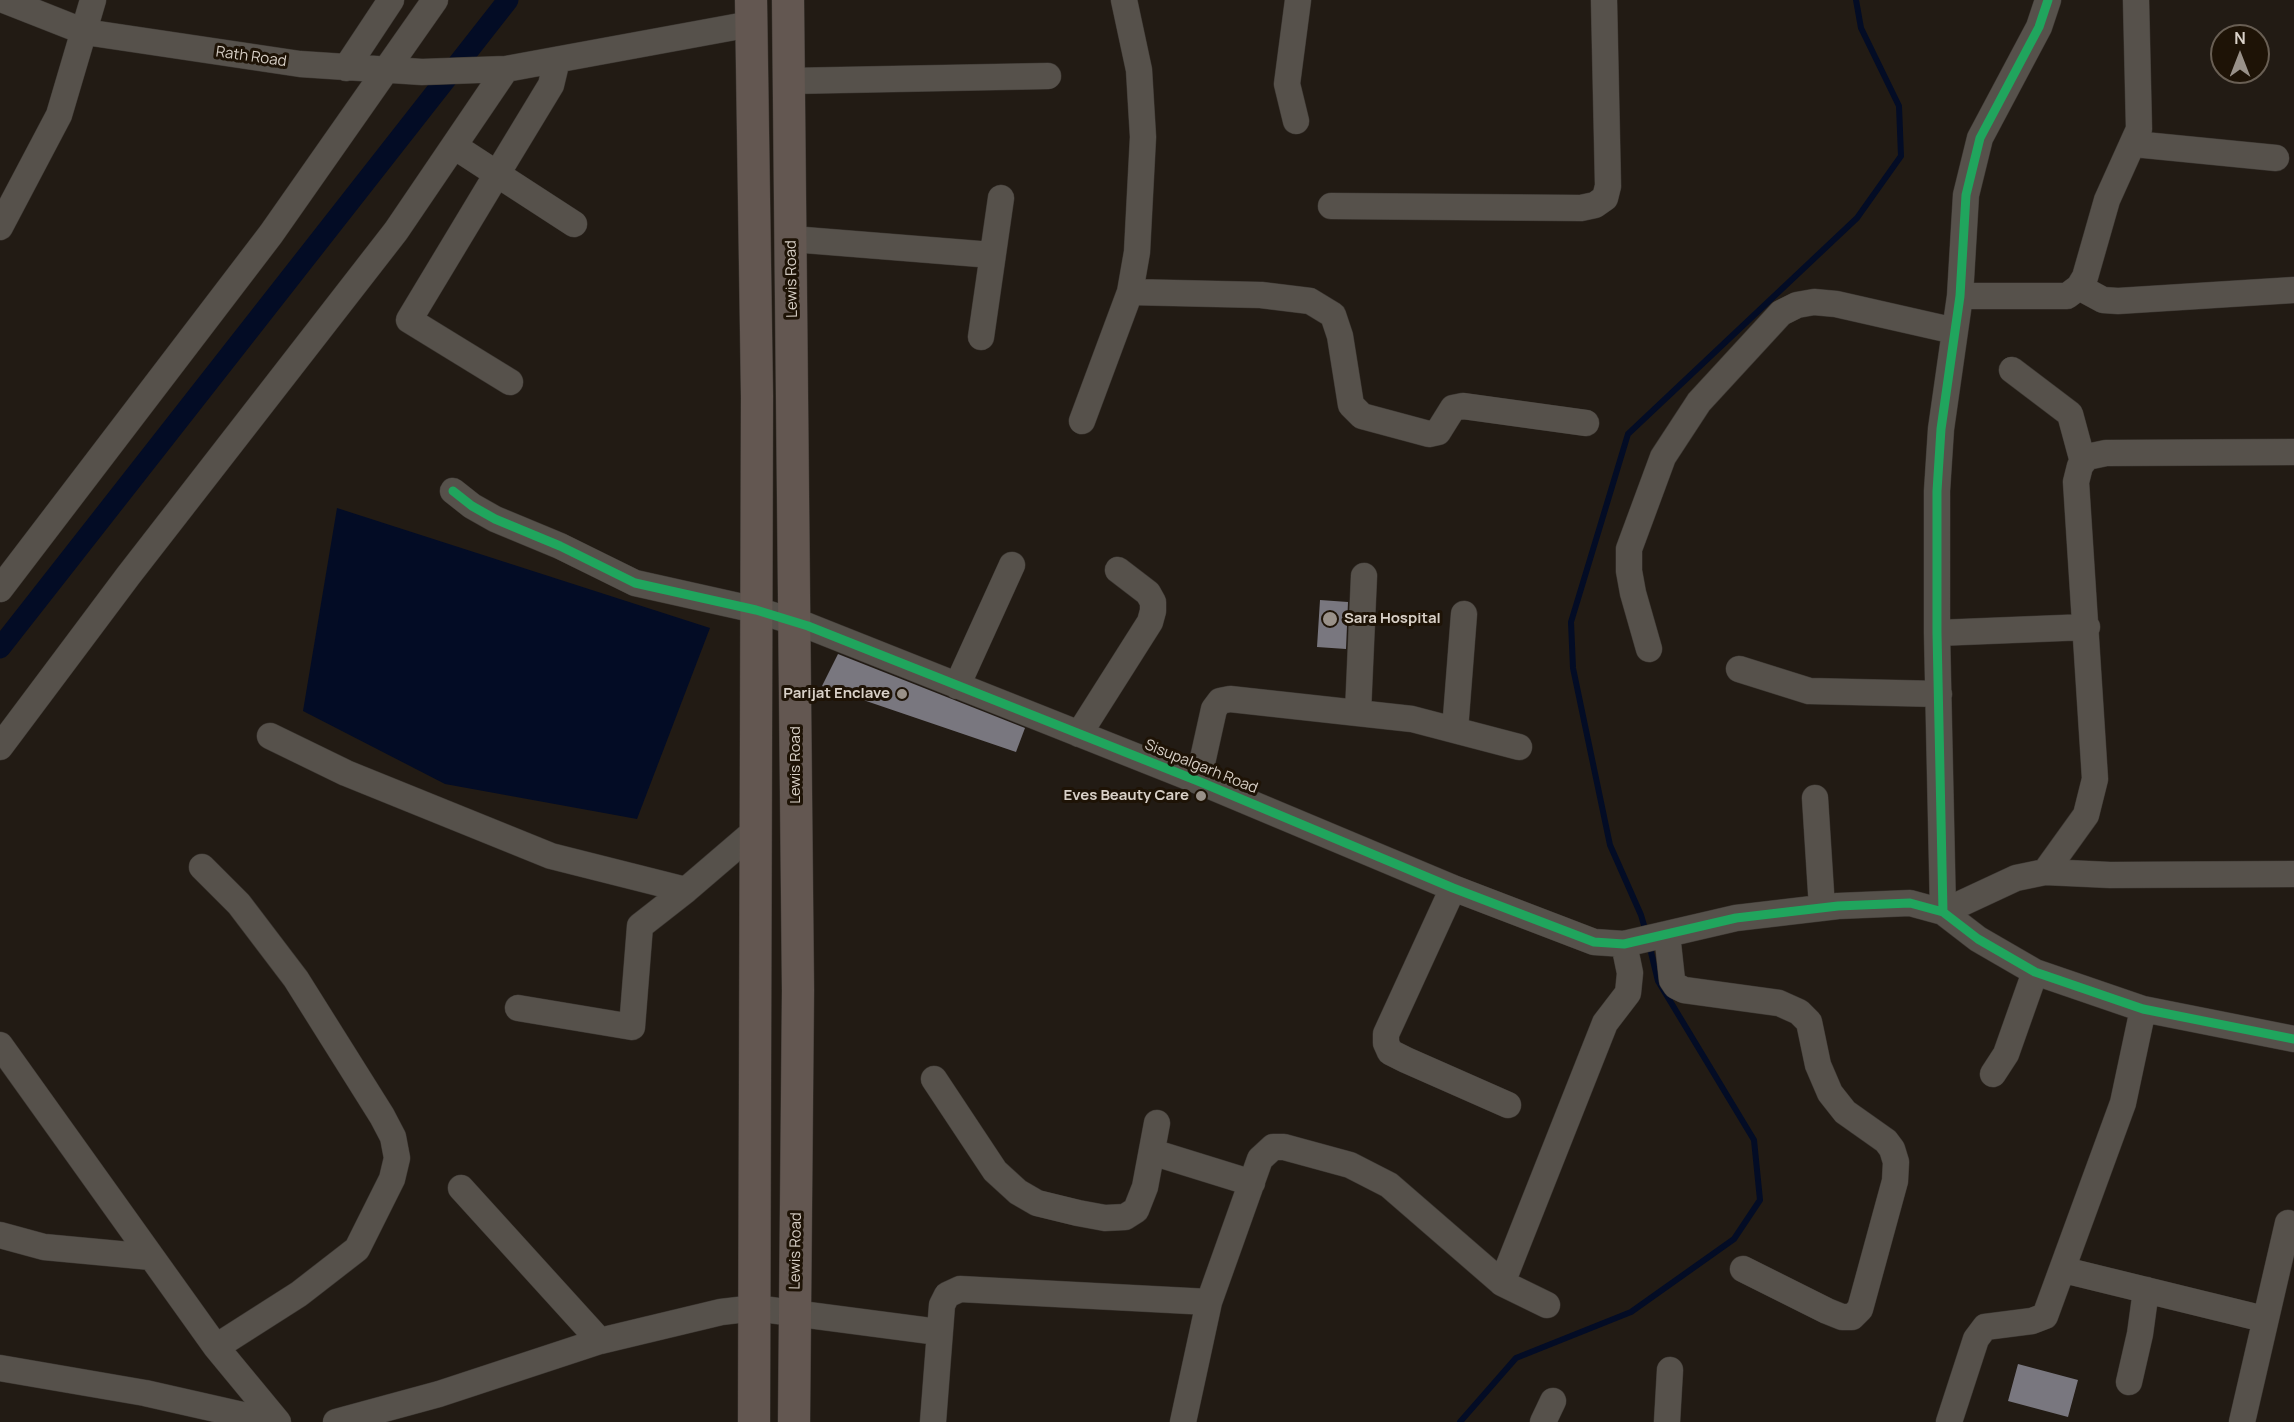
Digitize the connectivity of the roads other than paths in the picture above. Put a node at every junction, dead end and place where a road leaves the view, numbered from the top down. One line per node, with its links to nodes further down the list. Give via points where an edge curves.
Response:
1 (4, 0): 12 (street, Rath Road)
2 (93, 0): 12 (street)
3 (390, 0): 14 (street)
4 (435, 0): 16 (street)
5 (1124, 0): 32 (street, via 1139,70 1143,137)
6 (1298, 0): 19 (street, via 1287,84)
7 (1604, 0): 25 (street, via 1608,186 1605,198 1581,208)
8 (2048, 0): 33 (street, via 2035,36 1980,138 1966,195)
9 (2133, 0): 20 (street, via 2139,129)
10 (788, 11): 11 (main road); 18 (main road, Lewis Road)
11 (751, 12): 13 (street, Rath Road); 47 (main road, via 756,220)
12 (85, 32): 14 (street, Rath Road); 27 (street, via 59,115)
13 (557, 60): 15 (street, Rath Road); 23 (street, via 551,85)
14 (346, 68): 16 (street, Rath Road)
15 (506, 69): 16 (street, Rath Road); 21 (street)
16 (387, 70): 46 (street, via 263,243)
17 (1048, 76): 18 (street)
18 (789, 81): 28 (main road, Lewis Road)
19 (1296, 122)
20 (2134, 144): 22 (street); 30 (street, via 2115,176)
21 (454, 146): 23 (street); 60 (street, via 396,231)
22 (2276, 158)
23 (497, 174): 26 (street); 37 (street, via 409,320)
24 (1001, 198): 29 (street)
25 (1331, 206)
26 (574, 224)
27 (0, 227)
28 (792, 239): 29 (street); 49 (main road, Lewis Road)
29 (992, 255): 35 (street)
30 (2079, 287): 31 (street, via 2103,300 2118,301); 33 (street, via 2067,296 2054,298)
31 (2294, 290)
32 (1131, 292): 38 (street); 39 (street, via 1250,294 1310,302 1333,315 1351,405 1362,416 1429,434 1438,432 1453,408 1463,406)
33 (1960, 296): 34 (street)
34 (1954, 331): 51 (street, via 1937,491); 52 (street, via 1836,304 1814,303 1781,313 1699,402 1663,457 1629,549 1633,593)
35 (981, 337)
36 (2012, 370): 41 (street, via 2070,414)
37 (510, 382)
38 (1082, 421)
39 (1586, 423)
40 (2294, 452): 41 (street, via 2106,453)
41 (2083, 462): 50 (street, via 2076,482)
42 (453, 491): 47 (street, Sisupalgarh Road, via 495,519 635,583)
43 (1012, 565): 54 (street)
44 (1118, 570): 58 (street, via 1148,593 1154,611)
45 (1364, 576): 56 (street)
46 (0, 589)
47 (756, 610): 49 (street, Sisupalgarh Road); 64 (main road)
48 (1464, 614): 57 (street)
49 (795, 622): 54 (street, Sisupalgarh Road); 95 (main road, Lewis Road, via 798,1002)
50 (2087, 627): 51 (street); 66 (street, via 2095,779 2092,799 2086,816)
51 (1937, 633): 55 (street)
52 (1649, 650)
53 (1738, 669): 55 (street, via 1809,691)
54 (957, 686): 58 (street, Sisupalgarh Road)
55 (1939, 694): 71 (street)
56 (1358, 712): 57 (street); 62 (street, via 1242,699 1220,701 1214,709)
57 (1455, 730): 61 (street)
58 (1079, 734): 62 (street, Sisupalgarh Road)
59 (270, 736): 69 (street, via 346,773 551,856)
60 (0, 747)
61 (1520, 747)
62 (1198, 781): 68 (street, Sisupalgarh Road)
63 (1815, 798): 70 (street)
64 (756, 830): 69 (street); 94 (main road)
65 (202, 867): 99 (street, via 239,904 296,980 382,1116 393,1137 397,1158 392,1179 357,1249 298,1294)
66 (2045, 872): 67 (street); 71 (street, via 2016,878)
67 (2294, 874)
68 (1453, 888): 72 (street, Sisupalgarh Road, via 1594,942); 80 (street, via 1386,1034 1386,1043 1390,1052)
69 (686, 890): 74 (street, via 640,926 632,1027)
70 (1822, 908): 71 (street, Sisupalgarh Road, via 1910,903); 72 (street, Sisupalgarh Road, via 1736,918)
71 (1943, 912): 73 (street, via 1977,939)
72 (1646, 939): 88 (street, via 1672,981 1684,990 1779,1003 1804,1017 1809,1022 1818,1065 1830,1093 1845,1112 1886,1141 1896,1161 1895,1181 1860,1309 1852,1317 1827,1311); 90 (street, via 1630,973 1628,993 1605,1023)
73 (2035, 972): 75 (street); 78 (street, via 2006,1054)
74 (518, 1008)
75 (2143, 1009): 76 (street); 89 (street, via 2123,1103)
76 (2294, 1039)
77 (0, 1045): 87 (street)
78 (1993, 1074)
79 (934, 1079): 82 (street, via 995,1170 1018,1192 1038,1203 1105,1218 1125,1217 1136,1210)
80 (1508, 1105)
81 (1157, 1123): 82 (street)
82 (1152, 1152): 83 (street)
83 (1252, 1183): 90 (street, via 1260,1159 1273,1148 1284,1147 1350,1165 1389,1185); 92 (street)
84 (461, 1188): 98 (street)
85 (2288, 1223): 96 (street)
86 (0, 1235): 87 (street, via 45,1247)
87 (151, 1257): 99 (street)
88 (1743, 1269)
89 (2064, 1270): 91 (street); 111 (street, via 2045,1316 2032,1322 1985,1328 1976,1339)
90 (1502, 1283): 93 (street)
91 (2146, 1290): 96 (street); 102 (street)
92 (1209, 1302): 97 (street, via 960,1289 947,1295); 109 (street)
93 (1547, 1305)
94 (755, 1308): 95 (street); 98 (street, via 721,1312); 106 (main road)
95 (795, 1313): 97 (street); 107 (main road, Lewis Road)
96 (2264, 1319): 112 (street)
97 (938, 1332): 108 (street)
98 (600, 1341): 105 (street, via 439,1394)
99 (216, 1347): 104 (street)
100 (0, 1368): 103 (street, via 145,1393)
101 (1671, 1370): 110 (street)
102 (2128, 1382)
103 (273, 1422)
104 (278, 1422)
105 (336, 1422)
106 (754, 1422)
107 (794, 1422)
108 (933, 1422)
109 (1184, 1422)
110 (1667, 1422)
111 (1949, 1422)
112 (2242, 1422)

